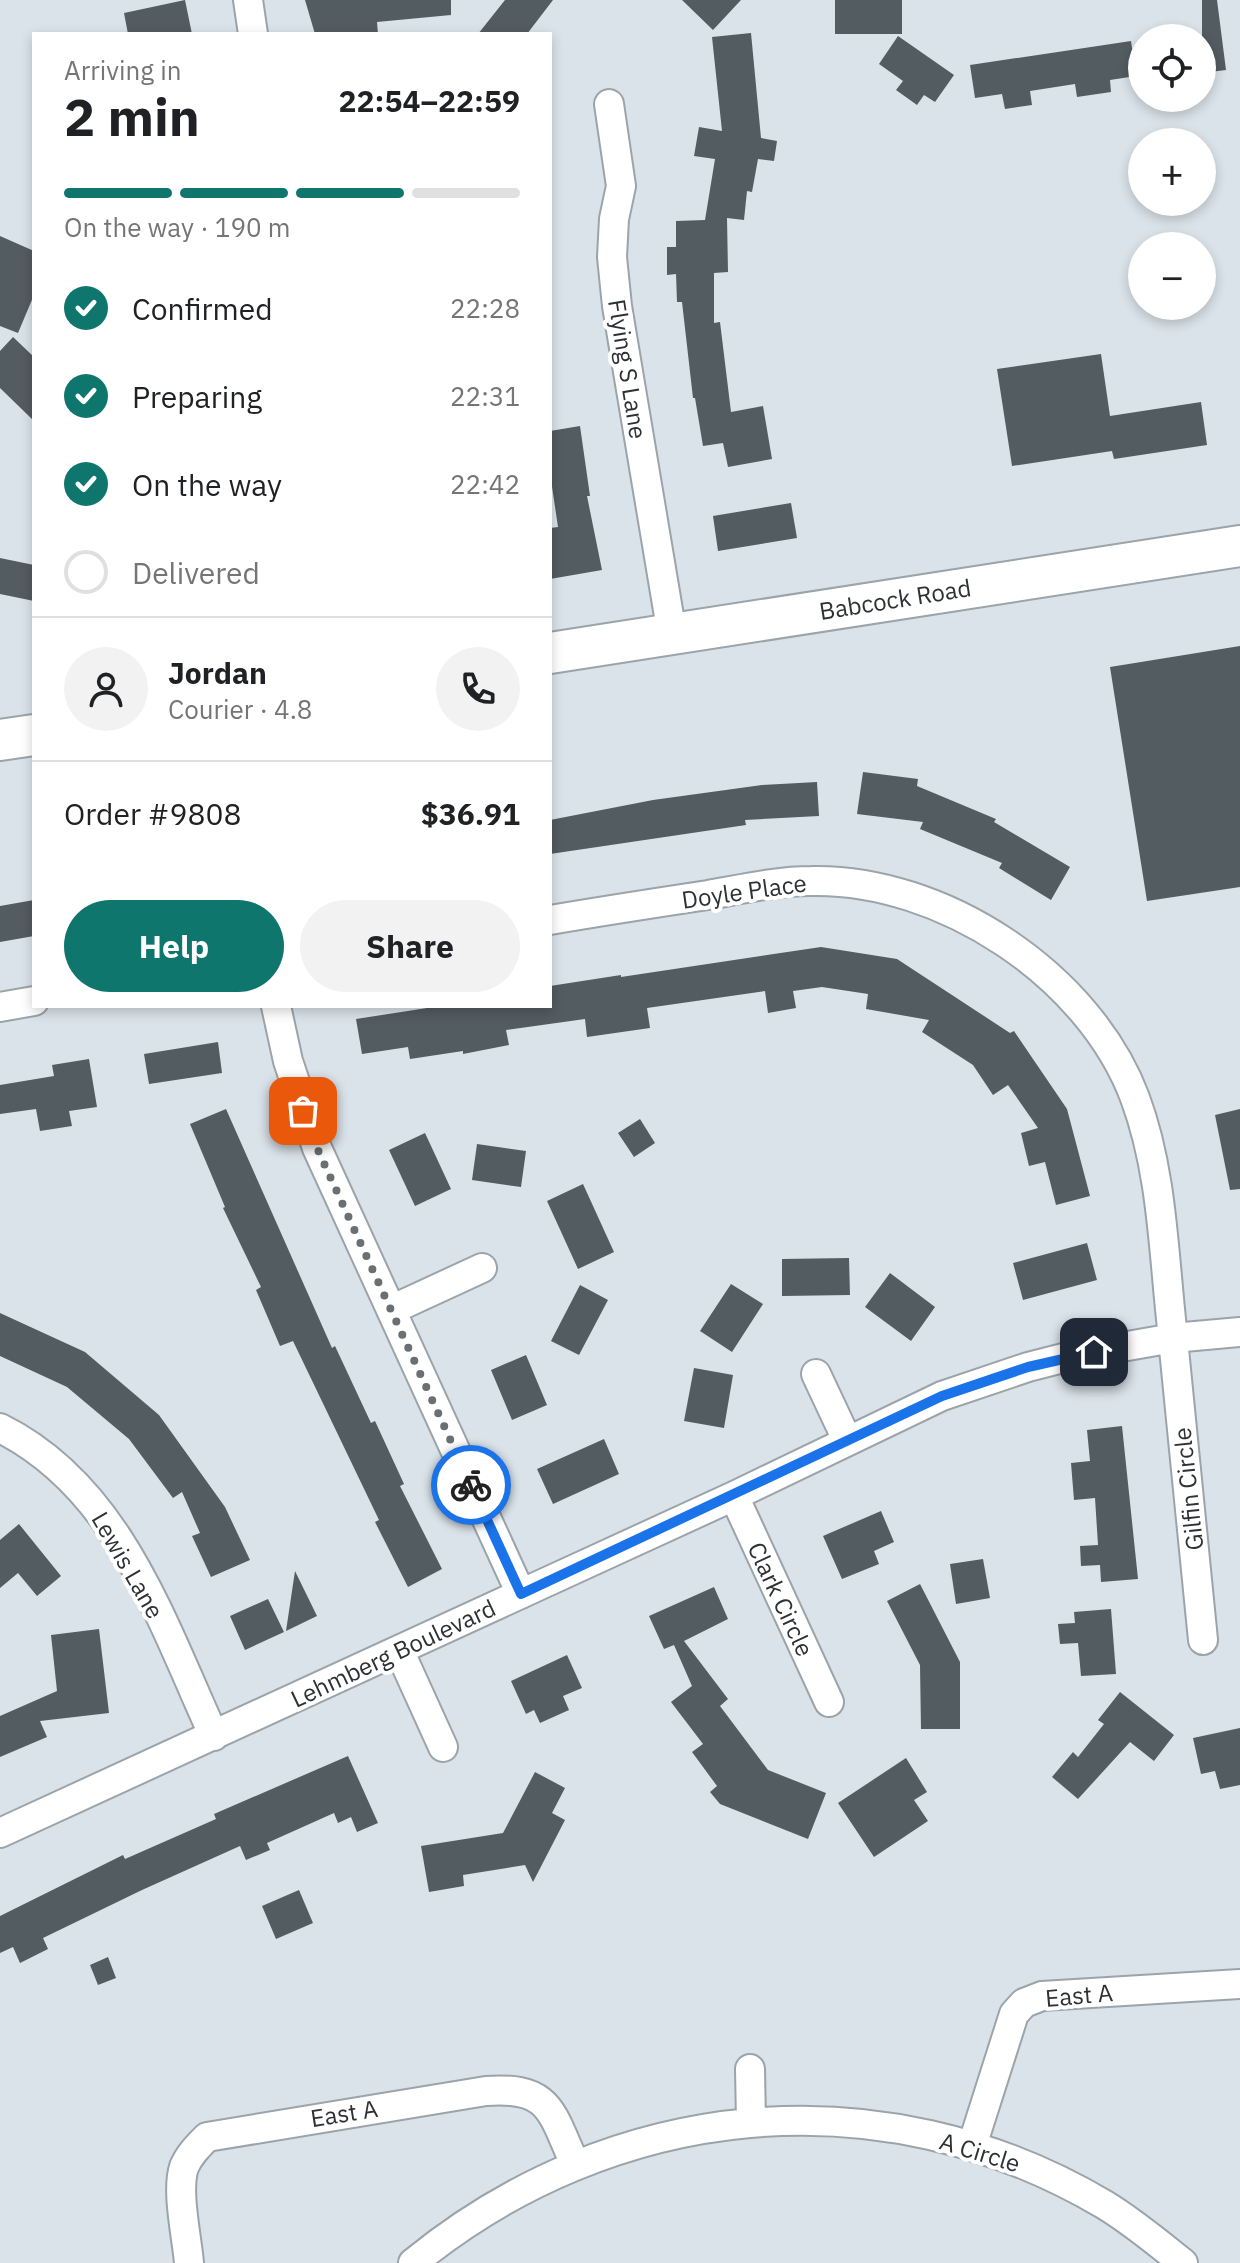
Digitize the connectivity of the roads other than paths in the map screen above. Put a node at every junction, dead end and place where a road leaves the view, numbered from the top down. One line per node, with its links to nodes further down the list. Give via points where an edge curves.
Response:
1 (248, 0): 2 (street)
2 (253, 32)
3 (609, 104): 5 (street, Flying S Lane, via 621,186 612,257 617,306)
4 (1240, 546): 5 (street, Babcock Road)
5 (672, 634): 6 (street, Babcock Road)
6 (552, 653)
7 (32, 735): 8 (street)
8 (0, 740)
9 (552, 920): 16 (street, Doyle Place, via 813,880 871,886 923,900 1010,944 1085,1013 1134,1095 1157,1181)
10 (32, 1001): 11 (street)
11 (0, 1007)
12 (276, 1008): 14 (street, via 312,1136)
13 (482, 1268): 14 (street)
14 (391, 1310): 21 (street)
15 (1240, 1332): 16 (street, Lehmberg Boulevard)
16 (1173, 1338): 19 (street, Lehmberg Boulevard, via 1028,1367 942,1396); 22 (street, Gilfin Circle)
17 (816, 1374): 19 (street)
18 (0, 1428): 25 (street, Lewis Lane, via 53,1462 117,1534)
19 (847, 1440): 20 (street, Lehmberg Boulevard)
20 (734, 1496): 21 (street, Lehmberg Boulevard); 24 (street, Clark Circle)
21 (521, 1594): 23 (street, Lehmberg Boulevard)
22 (1203, 1640)
23 (399, 1650): 25 (street, Lehmberg Boulevard); 26 (street)
24 (829, 1702)
25 (214, 1736): 27 (street, Lehmberg Boulevard)
26 (443, 1747)
27 (0, 1833)
28 (1240, 1984): 31 (street, East A, via 1042,1996 1024,2003 1014,2014)
29 (750, 2069): 30 (street)
30 (751, 2122): 31 (street, A Circle, via 863,2124); 32 (street, A Circle, via 671,2135)
31 (972, 2146): 35 (street, A Circle, via 1105,2205)
32 (575, 2164): 33 (street, East A, via 547,2105 529,2093 509,2089 207,2137 183,2169); 34 (street, A Circle, via 469,2221)
33 (189, 2263)
34 (413, 2263)
35 (1183, 2263)

